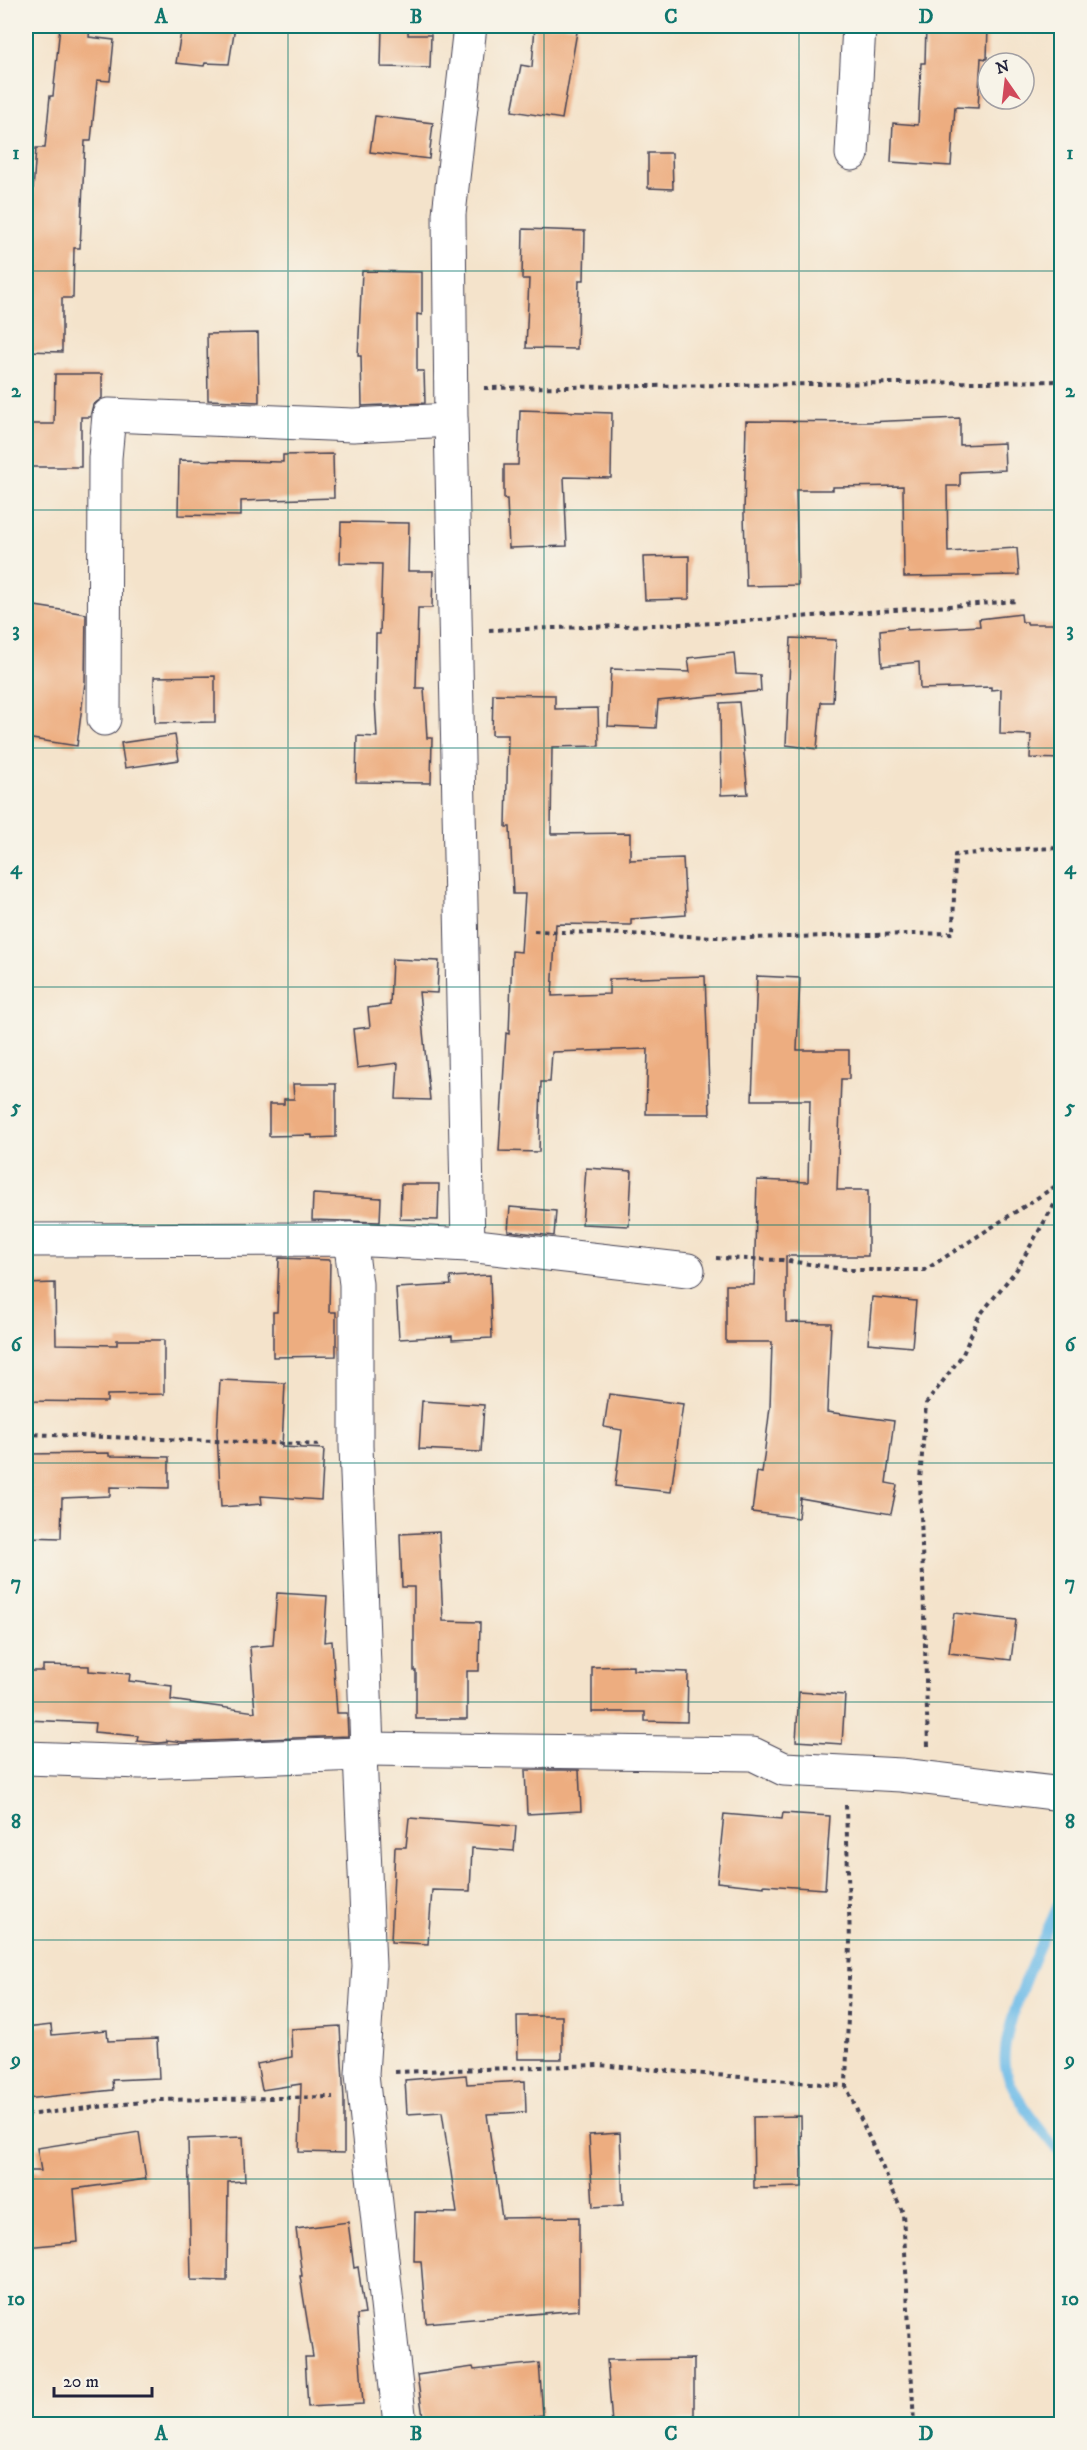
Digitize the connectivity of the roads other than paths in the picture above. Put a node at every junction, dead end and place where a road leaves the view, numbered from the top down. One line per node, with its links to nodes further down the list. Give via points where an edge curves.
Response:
1 (471, 26): 4 (street, via 450,214)
2 (860, 26): 3 (street)
3 (852, 154)
4 (451, 404): 5 (street, via 353,425 110,416 105,458); 8 (street)
5 (104, 719)
6 (350, 1239): 7 (street); 8 (street); 10 (street, via 356,1284)
7 (26, 1240)
8 (468, 1245): 9 (street)
9 (688, 1270)
10 (363, 1752): 11 (street, via 141,1762); 12 (street, via 753,1754 784,1769 901,1774); 13 (street, via 369,1966 363,2085)
11 (26, 1758)
12 (1054, 1793)
13 (400, 2424)

